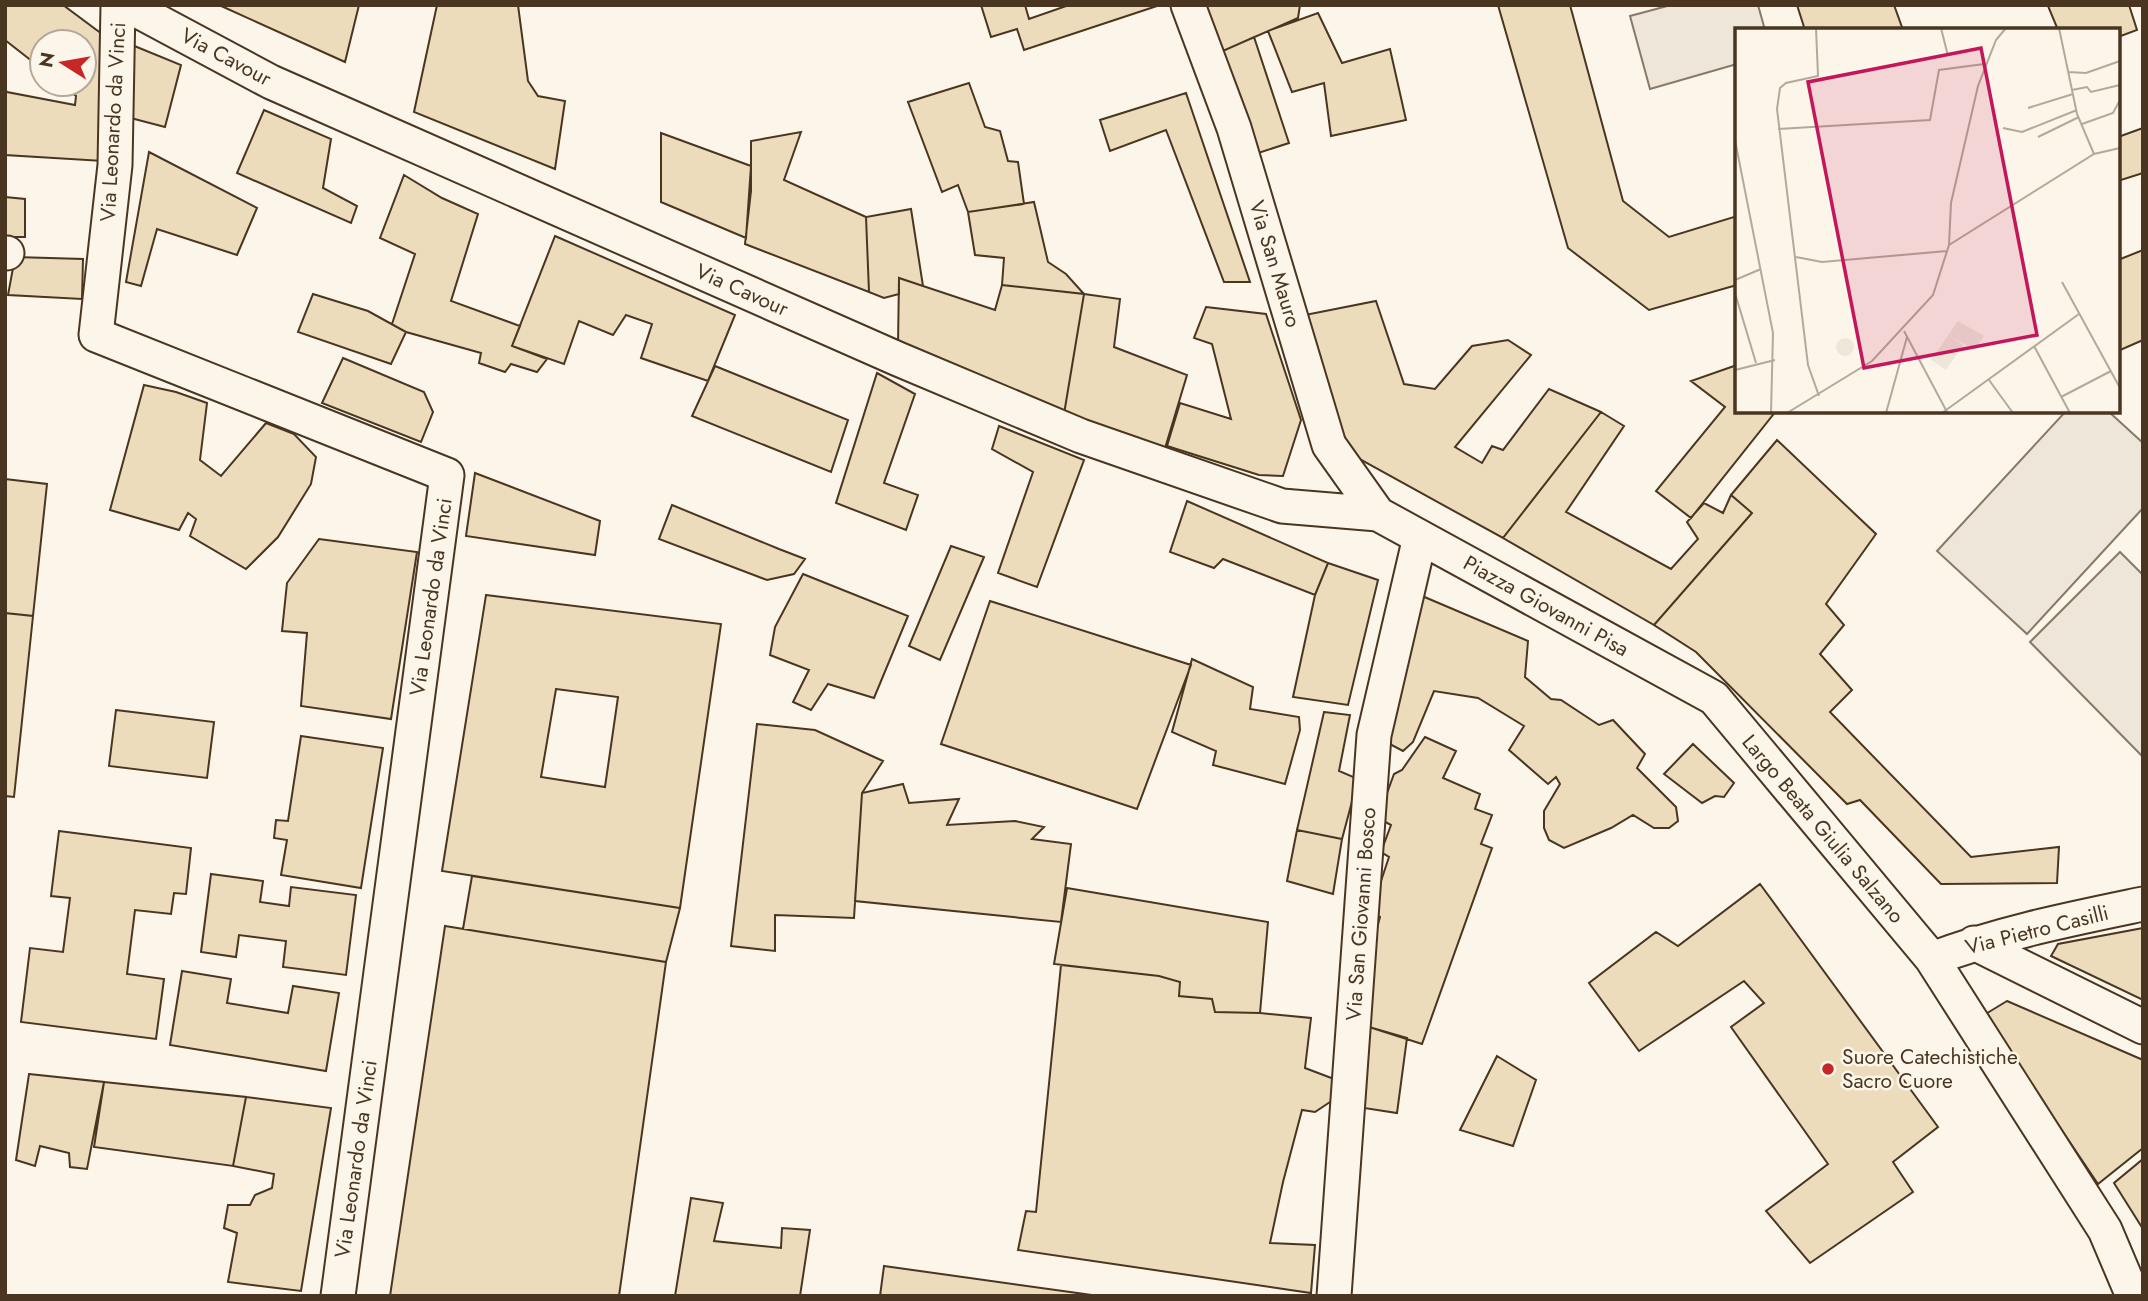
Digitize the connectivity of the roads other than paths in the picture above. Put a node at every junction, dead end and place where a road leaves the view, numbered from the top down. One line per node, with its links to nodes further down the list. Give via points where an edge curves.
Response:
1 (118, 5): 11 (street, Via Leonardo da Vinci, via 115,165 96,335 447,475)
2 (127, 5): 4 (street, Via Cavour, via 271,82 1081,436 1282,506)
3 (1188, 5): 4 (street, Via San Mauro, via 1234,128 1329,445)
4 (1378, 514): 5 (street, Piazza Giovanni Pisa)
5 (1420, 537): 6 (street, Piazza Giovanni Pisa); 12 (street, Via San Giovanni Bosco, via 1374,735)
6 (1714, 698): 9 (street, Largo Beata Giulia Salzano)
7 (2143, 904): 8 (street, Via Pietro Casilli)
8 (1974, 943): 9 (street, Via Pietro Casilli); 10 (street)
9 (1932, 960): 13 (street, Largo Beata Giulia Salzano, via 2105,1230)
10 (2143, 1027)
11 (338, 1296)
12 (1334, 1296)
13 (2133, 1296)

